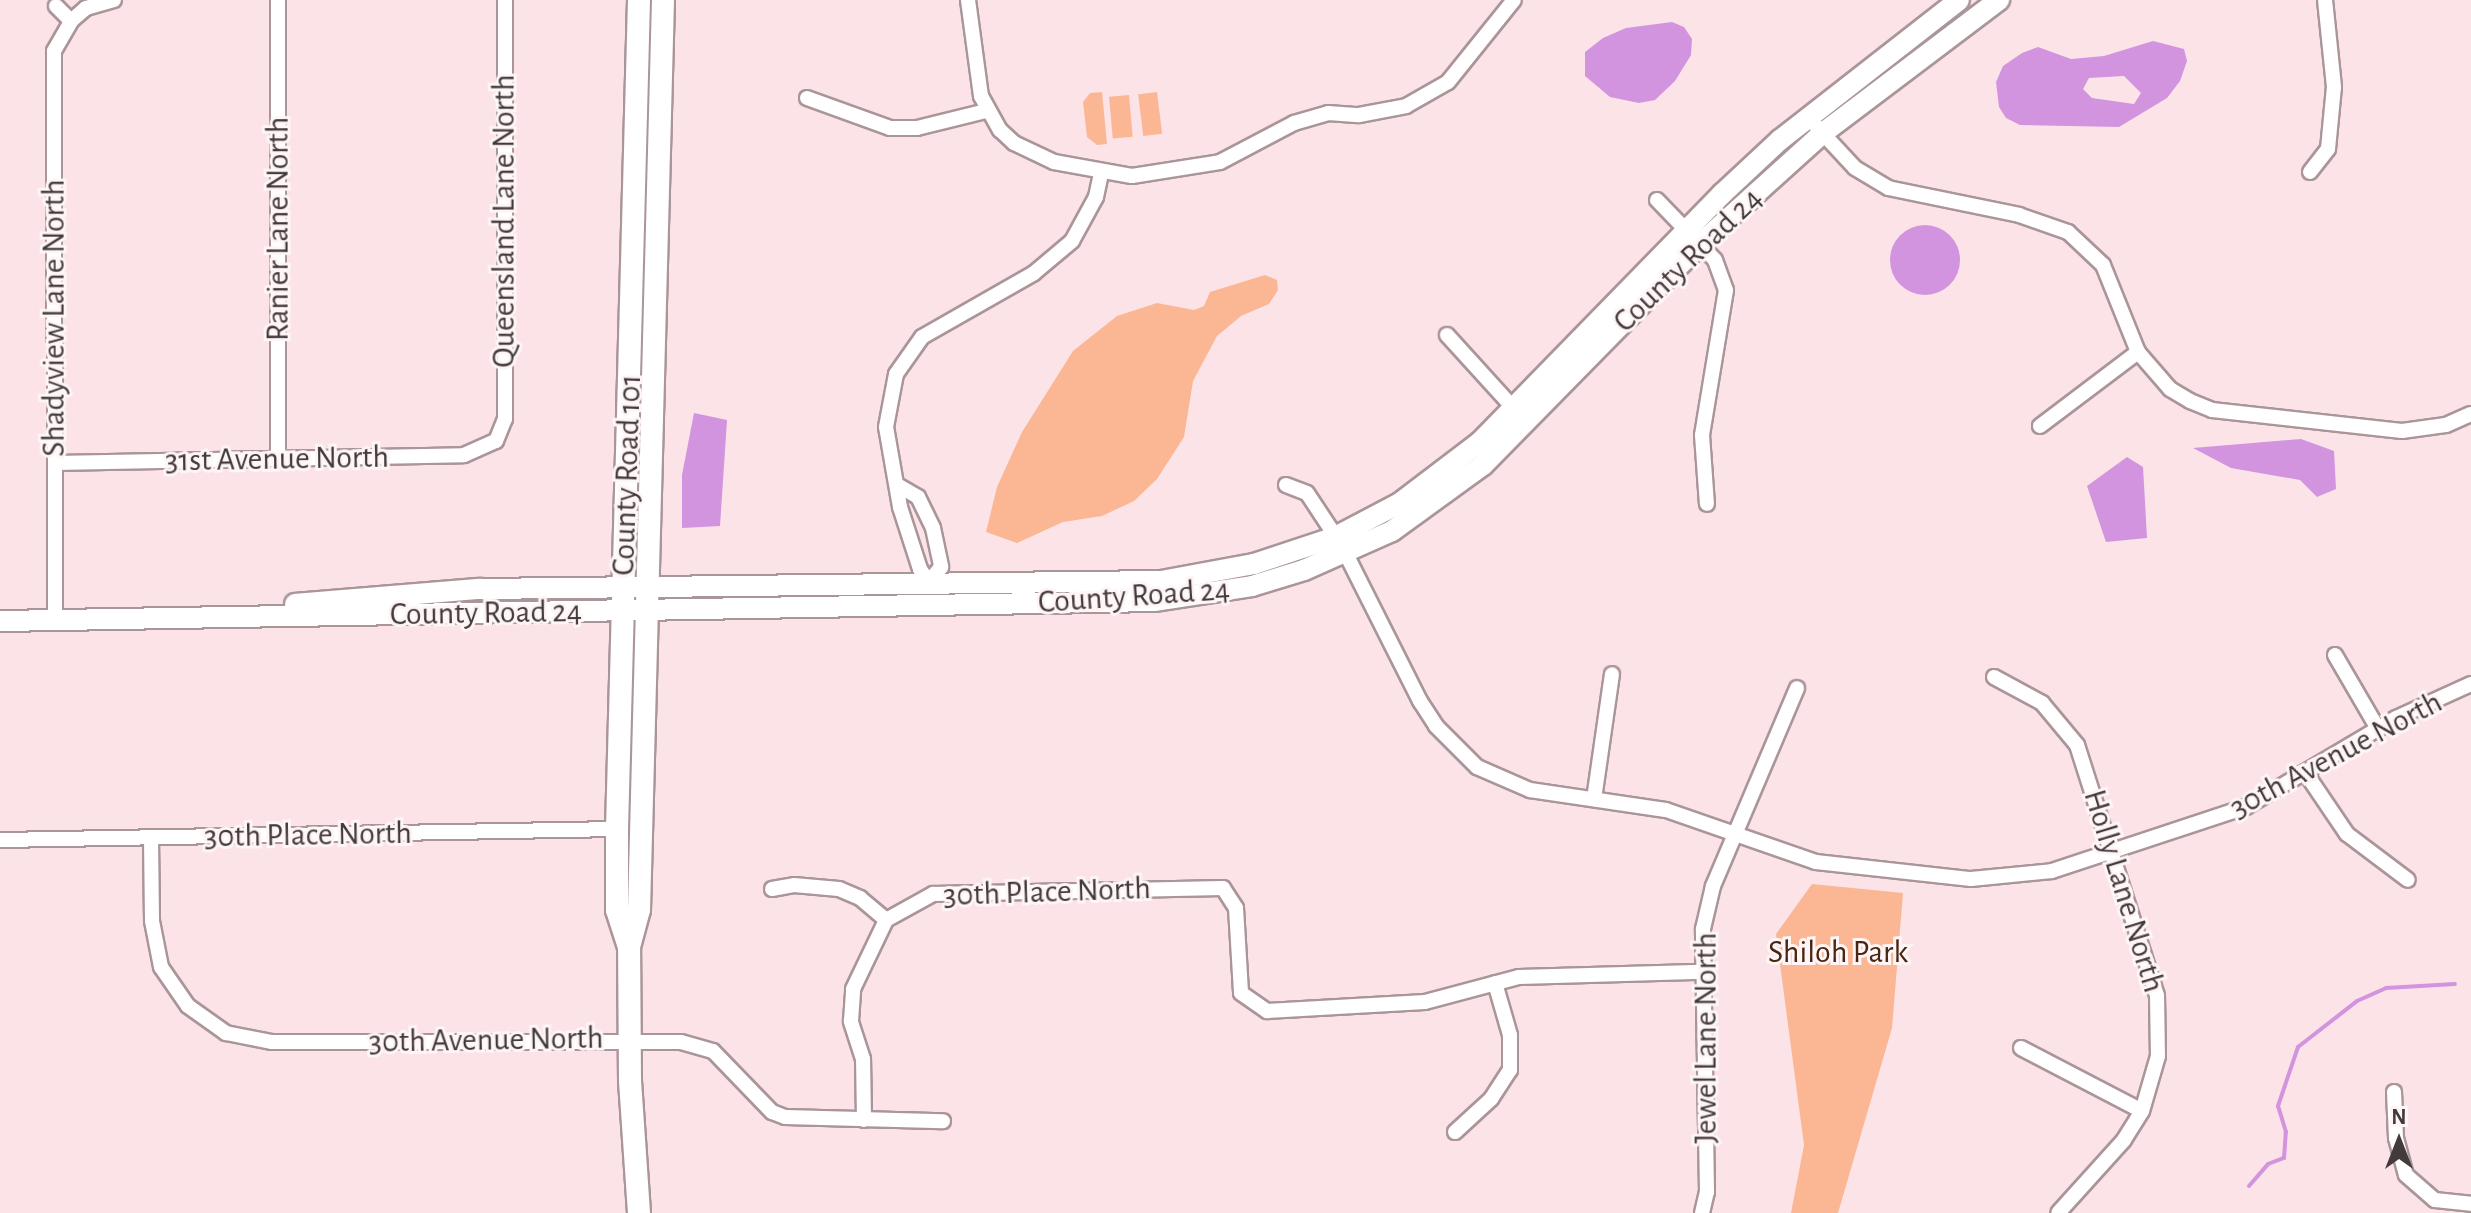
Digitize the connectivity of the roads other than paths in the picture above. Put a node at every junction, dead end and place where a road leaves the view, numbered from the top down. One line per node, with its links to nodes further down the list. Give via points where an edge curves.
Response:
1 (114, 0): 12 (street, via 86,8)
2 (278, 0): 28 (street, Ranier Lane North)
3 (505, 0): 27 (street, Queensland Lane North, via 505,419)
4 (639, 0): 35 (main road, County Road 101)
5 (663, 0): 36 (main road, County Road 101)
6 (968, 0): 14 (street)
7 (1514, 0): 18 (street, via 1448,82 1406,106 1359,115 1328,113 1193,169 1132,176)
8 (1959, 0): 15 (street, County Road 24)
9 (1999, 0): 16 (street, County Road 24)
10 (2325, 0): 17 (street, via 2334,87 2328,149)
11 (56, 6): 12 (street)
12 (71, 21): 29 (street, Shadyview Lane North, via 54,51 53,73)
13 (807, 98): 14 (street, via 890,128 917,128)
14 (986, 111): 18 (street, via 1014,143 1031,153)
15 (1807, 118): 16 (street); 20 (street, County Road 24)
16 (1823, 133): 21 (street, County Road 24); 23 (street, via 1866,178 1888,188 2019,215 2068,232 2103,265)
17 (2310, 172)
18 (1101, 173): 31 (street, via 1086,221 1054,258 940,325 907,354 896,374 886,427)
19 (1657, 200): 20 (street)
20 (1685, 229): 21 (street); 24 (street, County Road 24)
21 (1700, 244): 24 (street, County Road 24); 32 (street, via 1715,260 1726,290 1703,423)
22 (1447, 335): 24 (street)
23 (2138, 352): 25 (street, via 2170,389 2212,410 2402,431 2446,425); 26 (street)
24 (1521, 414): 33 (street, County Road 24, via 1437,502)
25 (2471, 414)
26 (2040, 426)
27 (496, 441): 28 (street, 31st Avenue North, via 464,455)
28 (278, 458): 29 (street, 31st Avenue North)
29 (55, 463): 40 (street, Shadyview Lane North)
30 (1286, 485): 33 (street, 30th Avenue North, via 1307,493)
31 (899, 486): 34 (street, via 900,507); 34 (street, via 918,497 933,528 941,567)
32 (1707, 504)
33 (1341, 546): 34 (street, County Road 24, via 1161,581); 37 (street, County Road 24, via 1252,586 1195,597); 49 (street, 30th Avenue North, via 1420,701 1455,748 1502,781)
34 (929, 582): 36 (street, County Road 24); 37 (street)
35 (623, 586): 36 (street, County Road 24); 39 (main road, County Road 101); 40 (street, County Road 24, via 479,589)
36 (648, 586): 38 (main road, County Road 101)
37 (930, 607): 38 (street, County Road 24)
38 (648, 610): 39 (street, County Road 24); 58 (main road, County Road 101, via 639,910)
39 (623, 611): 40 (street, County Road 24); 50 (main road, County Road 101)
40 (55, 620): 41 (street, County Road 24)
41 (0, 621)
42 (2335, 655): 47 (street)
43 (1612, 674): 49 (street)
44 (1994, 677): 54 (street, Holly Lane North, via 2042,703 2077,745)
45 (2471, 684): 47 (street, 30th Avenue North)
46 (1797, 688): 51 (street, Jewel Lane North)
47 (2378, 729): 48 (street, 30th Avenue North)
48 (2307, 775): 54 (street, 30th Avenue North, via 2202,825); 55 (street, via 2347,834)
49 (1594, 799): 51 (street, 30th Avenue North, via 1666,810)
50 (617, 829): 52 (street, 30th Place North); 58 (main road, County Road 101, via 617,910)
51 (1733, 835): 54 (street, 30th Avenue North, via 1816,862 1971,879 2052,871); 59 (street, Jewel Lane North, via 1707,907)
52 (151, 838): 53 (street, 30th Place North); 61 (street, 30th Avenue North, via 152,921 161,967 188,1006 226,1033 272,1042)
53 (0, 840)
54 (2114, 852): 64 (street, Holly Lane North, via 2157,995 2158,1056)
55 (2408, 880)
56 (772, 889): 57 (street, via 839,889 860,898)
57 (886, 920): 60 (street, 30th Place North, via 916,900 950,892 1214,886 1229,893 1236,908 1238,982 1247,1002 1267,1011 1425,1002); 65 (street, via 867,952 850,1004 863,1059)
58 (629, 947): 61 (main road, County Road 101)
59 (1703, 972): 60 (street, via 1529,976); 70 (street, Jewel Lane North, via 1707,1192)
60 (1495, 983): 67 (street, via 1510,1035 1510,1070 1491,1099)
61 (629, 1038): 65 (street, 30th Avenue North, via 697,1044 713,1051 772,1112 785,1117); 69 (main road, County Road 101)
62 (2021, 1048): 64 (street)
63 (2394, 1092): 68 (street, via 2396,1138 2406,1175 2435,1200)
64 (2142, 1111): 71 (street, Holly Lane North)
65 (864, 1120): 66 (street, 30th Avenue North)
66 (943, 1121)
67 (1455, 1132)
68 (2471, 1204)
69 (639, 1213)
70 (1702, 1213)
71 (2058, 1213)

